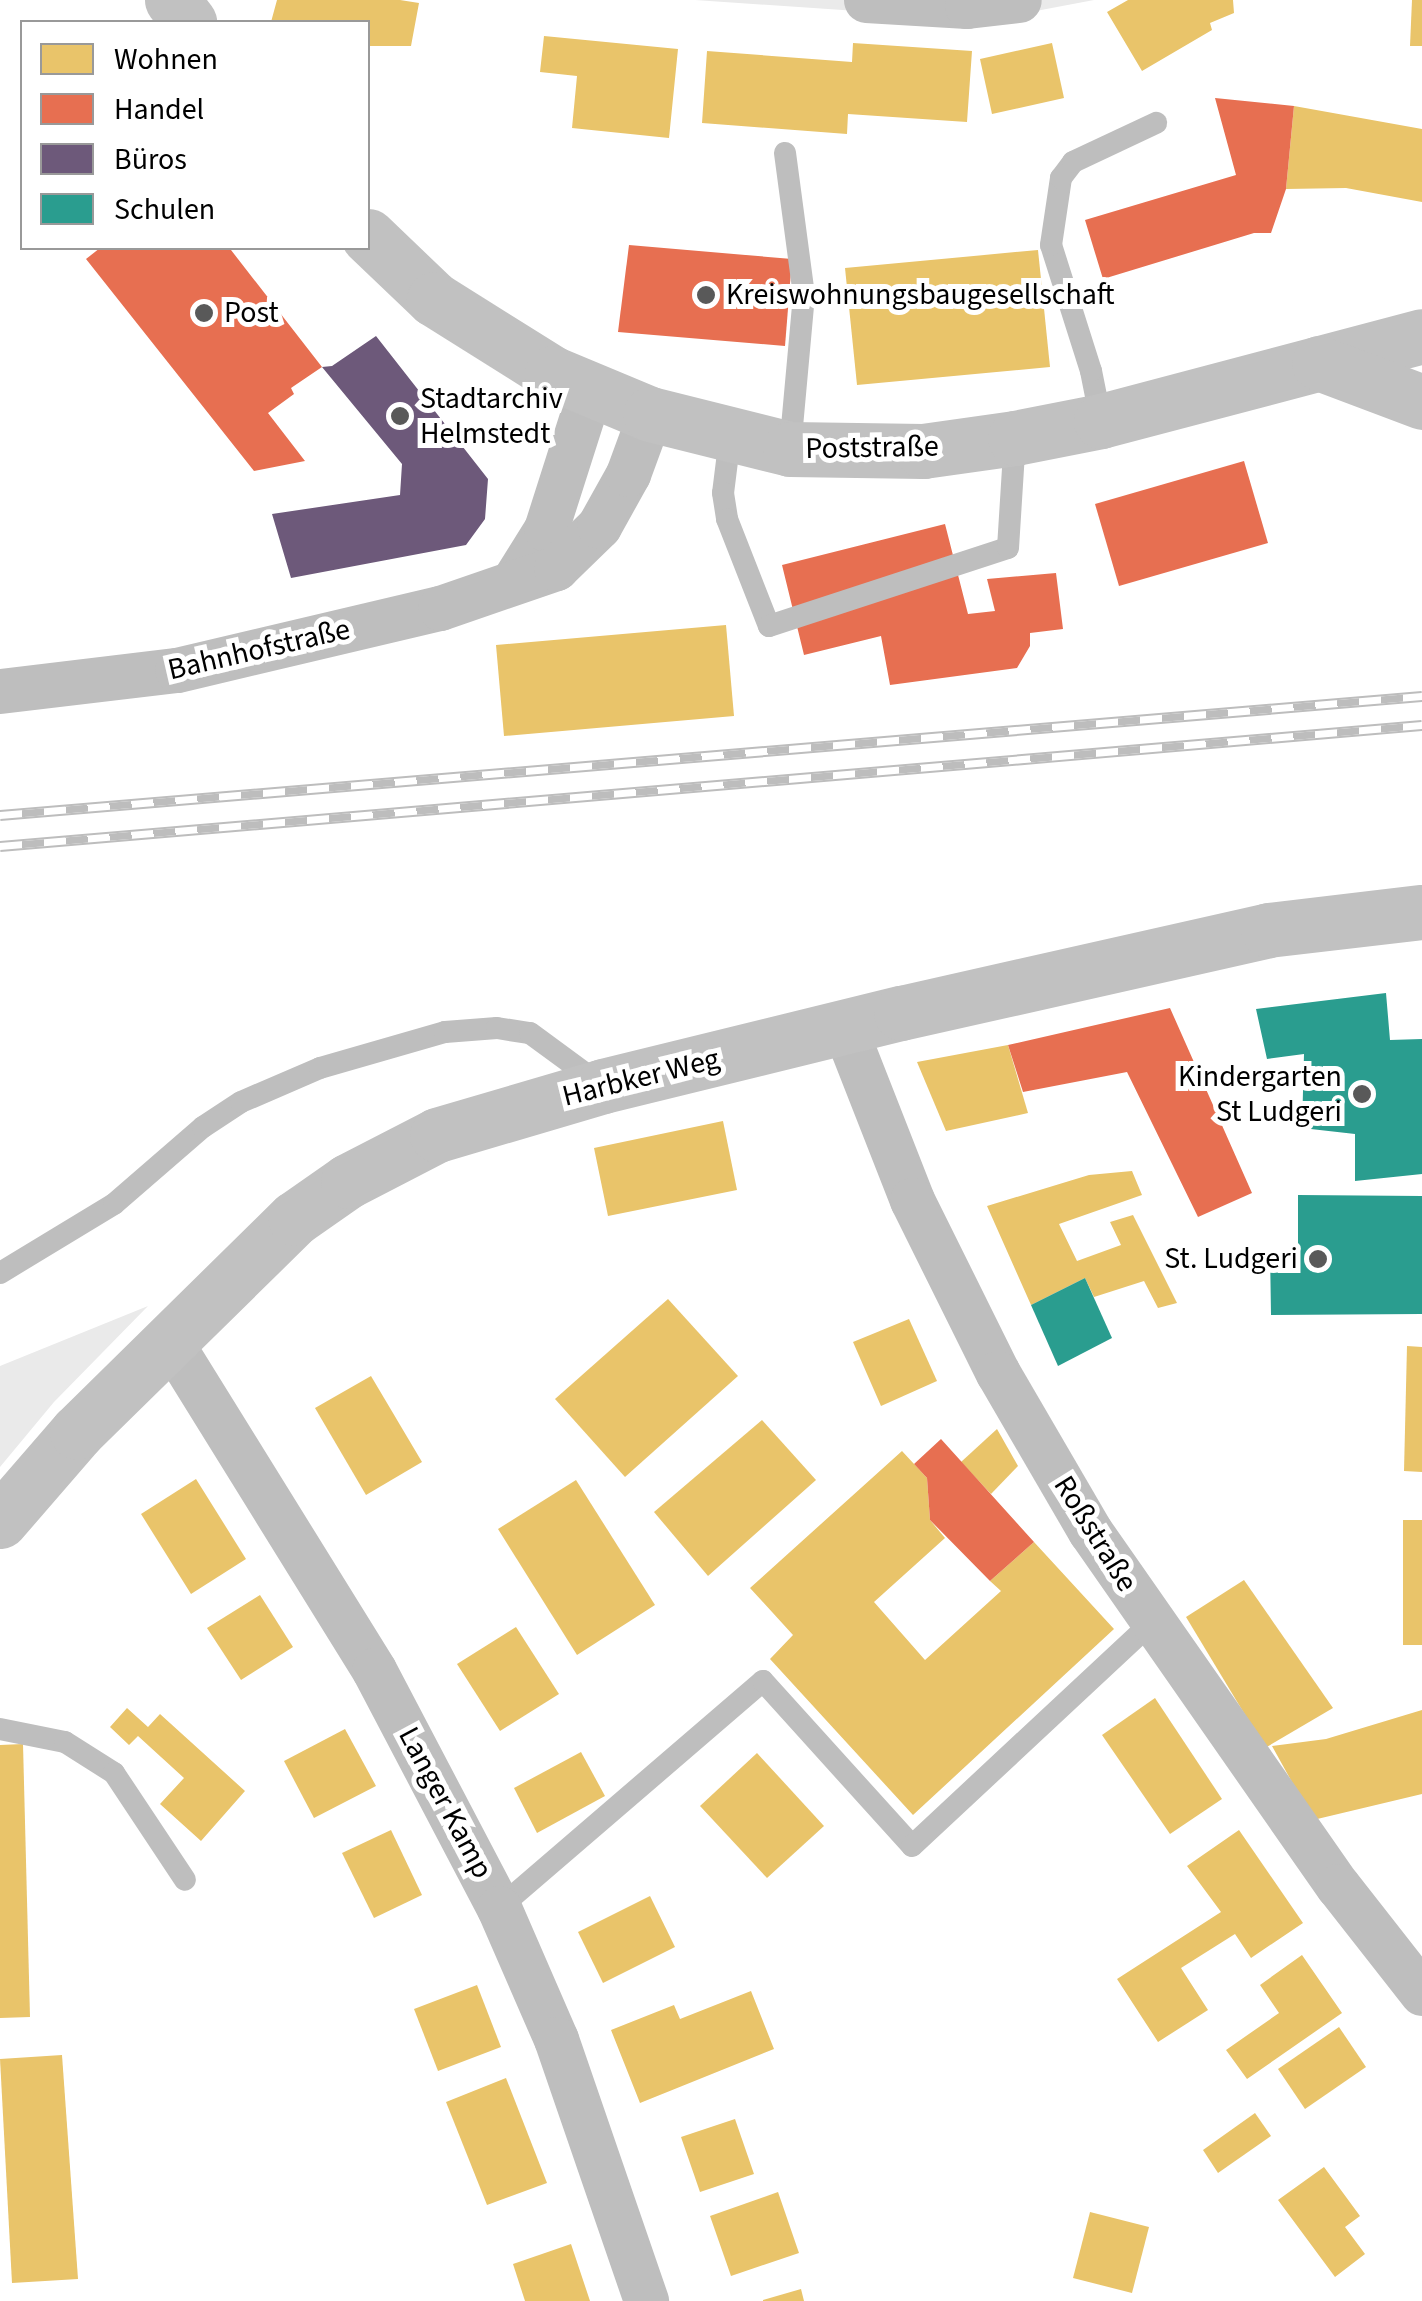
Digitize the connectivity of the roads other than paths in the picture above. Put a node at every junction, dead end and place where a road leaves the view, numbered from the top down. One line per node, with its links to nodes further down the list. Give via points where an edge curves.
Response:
1 (172, 0): 4 (main road)
2 (866, 0): 3 (street, via 967,6)
3 (1019, 0)
4 (187, 20)
5 (1156, 123): 13 (lane, via 1073,162 1062,178 1051,244)
6 (785, 154): 16 (lane, via 804,295)
7 (370, 238): 10 (main road, Poststraße, via 434,299 522,358)
8 (1422, 336): 9 (main road, Poststraße)
9 (1319, 363): 11 (main road); 13 (main road, Poststraße)
10 (590, 390): 12 (main road, Poststraße); 17 (street, via 546,529)
11 (1422, 402)
12 (650, 414): 14 (main road, Poststraße); 17 (street, Bahnhofstraße, via 628,474 598,526 556,568)
13 (1101, 422): 15 (main road, Poststraße)
14 (730, 436): 15 (lane, via 727,519 769,626 1008,548); 16 (main road, Poststraße)
15 (1015, 438): 16 (main road, Poststraße, via 923,451)
16 (790, 449)
17 (513, 582): 18 (street, Bahnhofstraße, via 440,608 177,670)
18 (0, 690)
19 (1422, 912): 20 (main road, Harbker Weg, via 1268,930)
20 (844, 1030): 21 (main road, Harbker Weg); 25 (street, Roßstraße, via 912,1200 998,1373)
21 (603, 1086): 22 (lane, via 530,1033 444,1032 378,1049 241,1102 114,1204); 23 (main road, Harbker Weg, via 436,1134 348,1182 294,1218)
22 (0, 1274)
23 (170, 1341): 24 (main road, Harbker Weg); 28 (street, Langer Kamp, via 374,1670)
24 (0, 1521)
25 (1152, 1623): 28 (lane, via 912,1846 764,1681); 29 (street, Roßstraße)
26 (0, 1729): 27 (lane, via 65,1742 114,1773)
27 (185, 1880)
28 (499, 1908): 30 (street, Langer Kamp, via 556,2039)
29 (1422, 1993)
30 (646, 2301)

